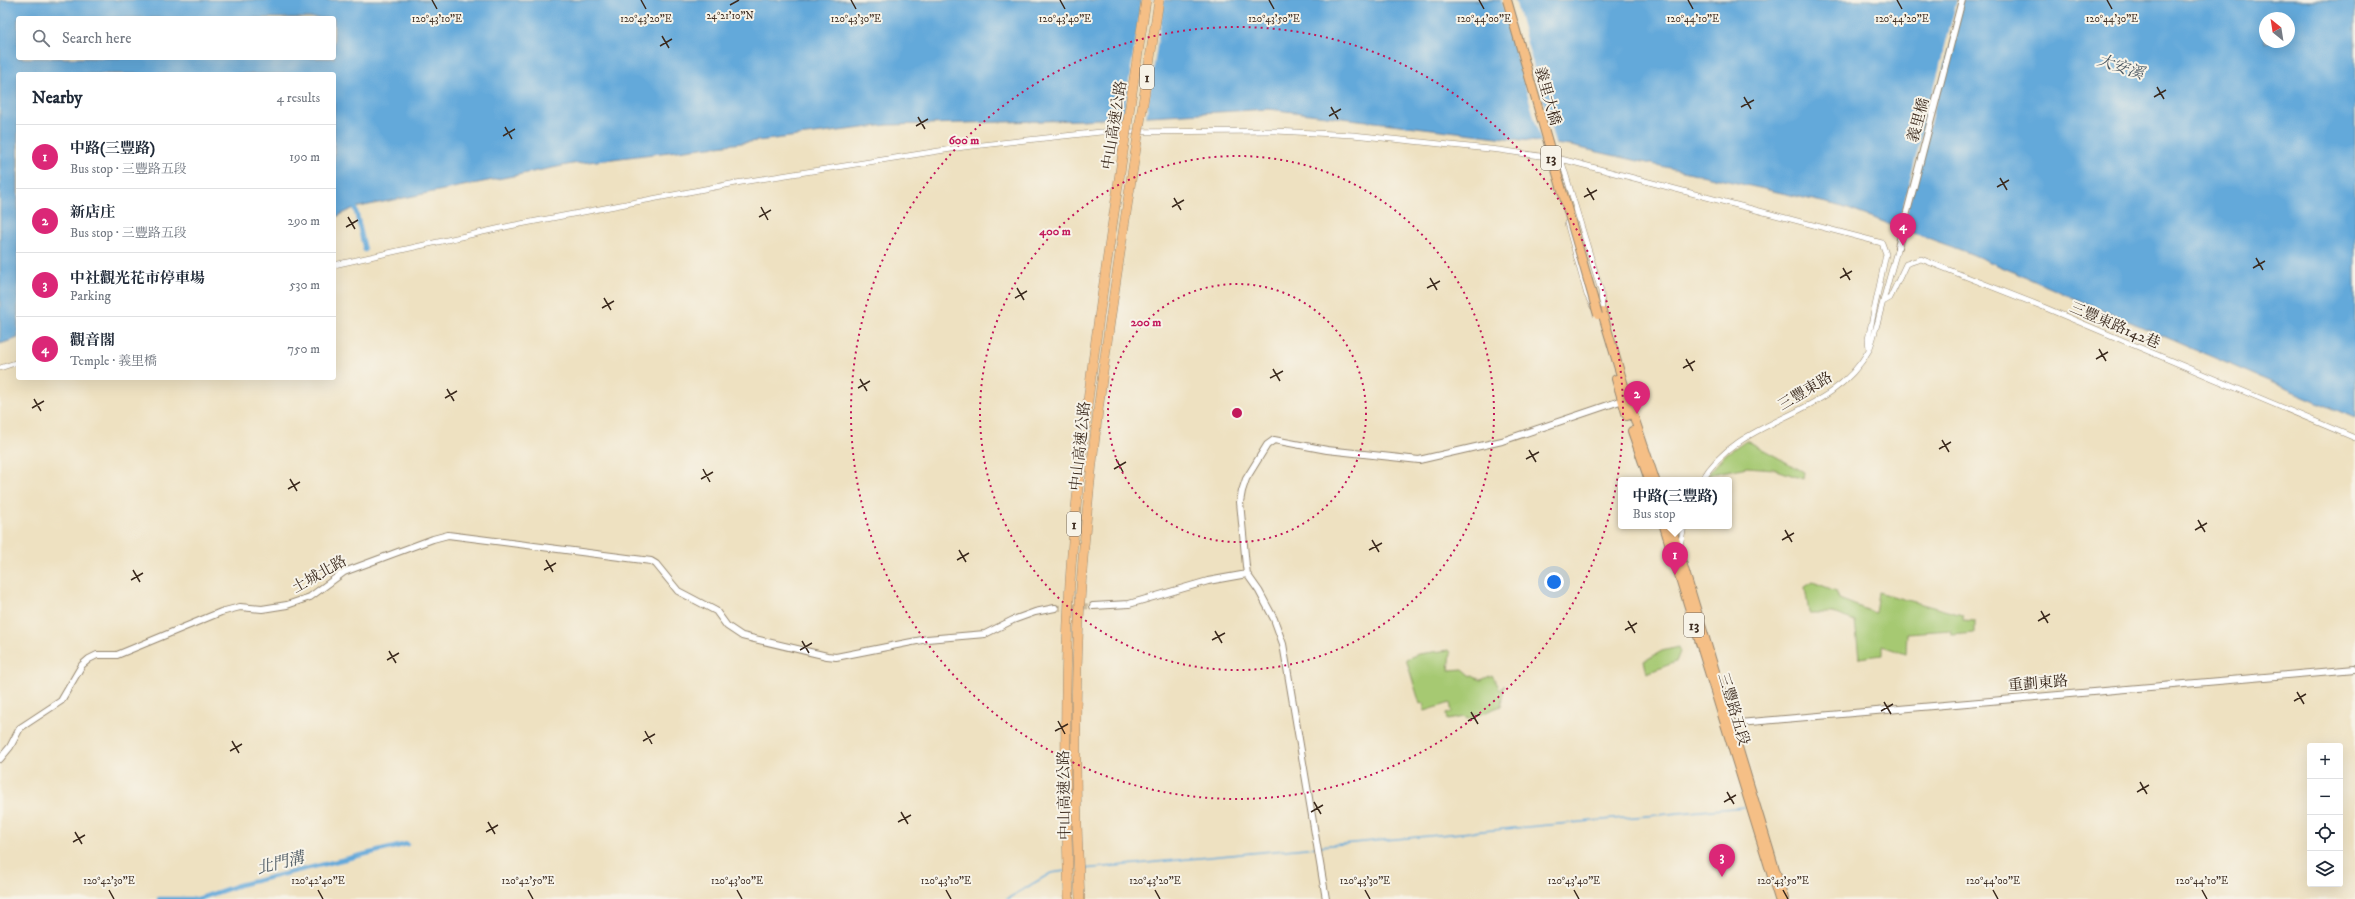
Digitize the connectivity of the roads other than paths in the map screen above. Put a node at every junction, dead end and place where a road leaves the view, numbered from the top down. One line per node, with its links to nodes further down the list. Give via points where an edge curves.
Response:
1 (1146, 0): 30 (highway, 中山高速公路 / 1, bridge, via 1091,373 1072,542 1065,710)
2 (1158, 0): 31 (highway, 中山高速公路 / 1, bridge, via 1102,377 1081,595 1077,756)
3 (1507, 0): 11 (main road, 義里大橋 / 13, bridge)
4 (1513, 0): 11 (main road, 義里大橋 / 13)
5 (1962, 0): 8 (street, 義里橋)
6 (1549, 157): 7 (street); 9 (street, via 1353,135 1276,131 1101,132 964,147 736,183 510,226); 11 (street, via 1587,295)
7 (1561, 159): 11 (street, via 1601,292); 12 (street, via 1882,243 1886,254 1868,339)
8 (1898, 247): 10 (street, 三豐東路)
9 (336, 266)
10 (1883, 302): 12 (street, 三豐東路); 16 (street, 三豐東路142巷, via 1890,298 1906,264 1921,259 2041,306)
11 (1600, 313): 15 (main road, 13)
12 (1870, 349): 19 (street, 三豐東路, via 1853,372 1834,391 1746,436 1716,460)
13 (16, 363): 14 (street)
14 (0, 368)
15 (1625, 400): 17 (main road, 13); 18 (main road, 13); 24 (street, via 1502,442 1419,460 1327,450 1274,440 1246,479 1242,491 1240,502)
16 (2355, 438)
17 (1647, 477)
18 (1654, 477)
19 (1704, 477)
20 (1665, 529): 23 (main road, 三豐路五段 / 13)
21 (1672, 529): 23 (main road, 三豐路五段 / 13)
22 (1683, 529): 23 (street)
23 (1676, 552): 28 (main road, 三豐路五段 / 13)
24 (1247, 574): 25 (street, via 1198,584 1129,604); 32 (street, via 1259,591 1283,644)
25 (1093, 606)
26 (1055, 608): 29 (street, 土城北路, via 1013,620 985,634 927,639 836,657 827,656 742,636 727,626 716,611 678,591 653,562 599,556 542,545 448,535 344,572 318,593 293,603 262,609 240,607 221,612 117,655 97,655 82,665 60,700 20,728 10,748)
27 (2355, 669): 28 (street, 重劃東路)
28 (1726, 724): 33 (main road, 三豐路五段 / 13); 34 (main road, 三豐路五段 / 13)
29 (0, 759)
30 (1069, 899)
31 (1080, 899)
32 (1326, 899)
33 (1779, 899)
34 (1784, 899)

